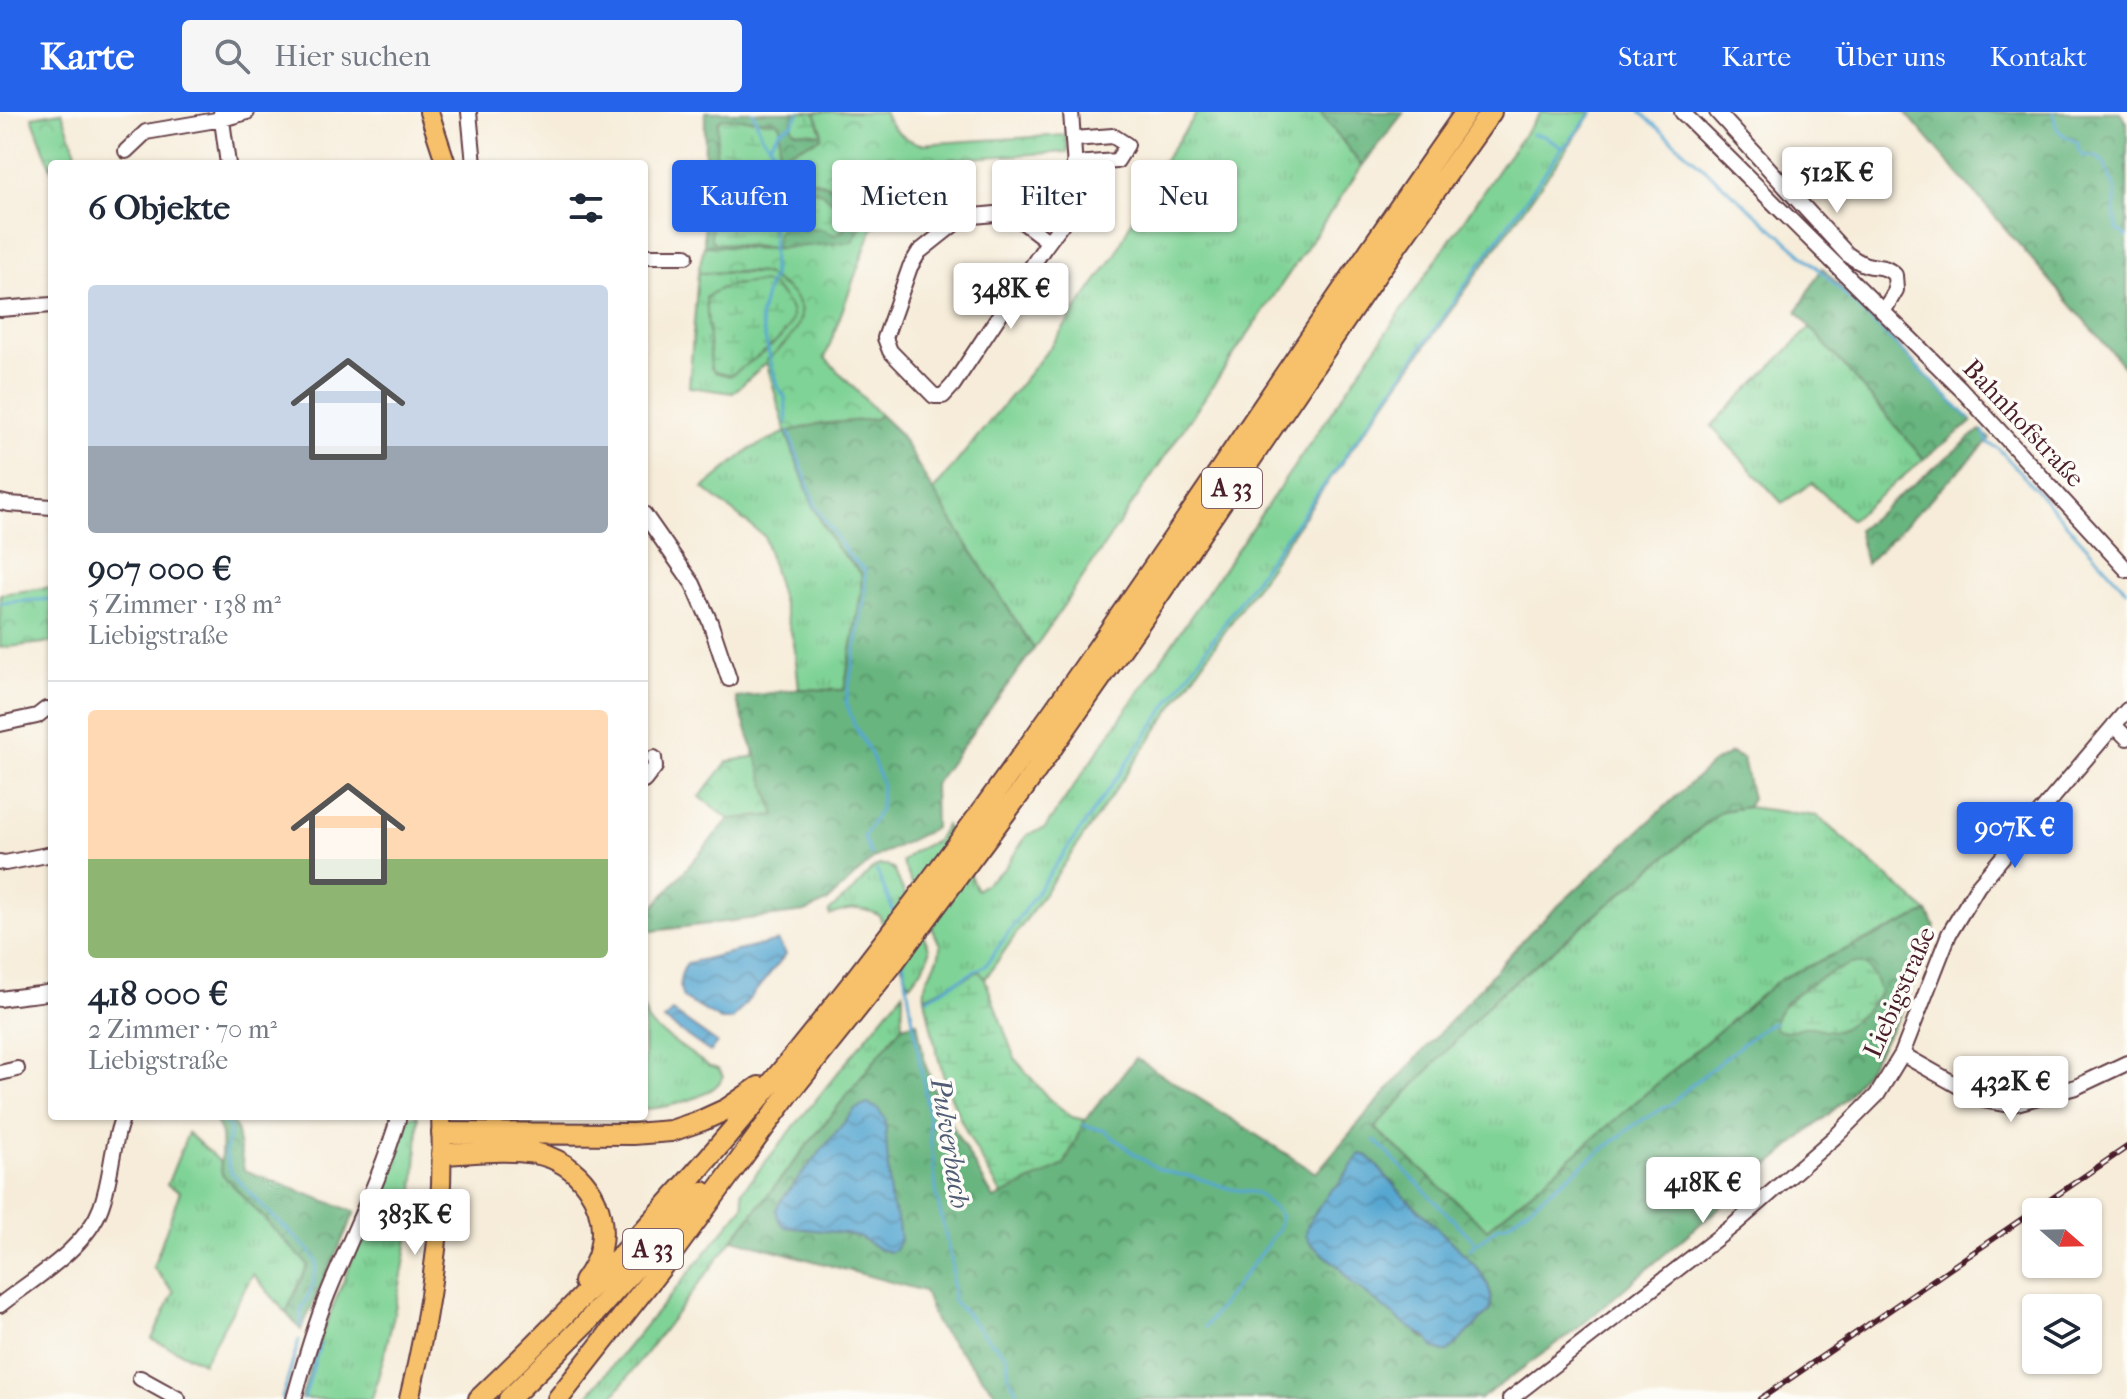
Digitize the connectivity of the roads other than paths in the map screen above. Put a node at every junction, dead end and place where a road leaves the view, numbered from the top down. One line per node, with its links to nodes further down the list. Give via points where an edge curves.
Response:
1 (247, 112): 9 (street)
2 (429, 112): 13 (main road)
3 (469, 112): 14 (street)
4 (1071, 112): 10 (street)
5 (1466, 112): 40 (highway, A 33, via 960,842)
6 (1491, 112): 45 (highway, A 33, via 969,862)
7 (1682, 112): 23 (street, Bahnhofstraße)
8 (1717, 112): 23 (street, via 1847,254 1895,275 1896,290)
9 (221, 115): 11 (street, via 146,132); 12 (street)
10 (1073, 139): 15 (street); 16 (street, via 1113,136 1127,145)
11 (126, 151)
12 (227, 160)
13 (445, 160)
14 (474, 160)
15 (1074, 160)
16 (1115, 161)
17 (1055, 232): 18 (street)
18 (1048, 241): 18 (street, via 1006,213 963,217 919,252 910,267 885,338 890,351 934,396 943,396)
19 (648, 256): 20 (street)
20 (686, 256)
21 (48, 305): 22 (street)
22 (0, 309)
23 (1883, 312): 27 (street, Bahnhofstraße, via 1988,417)
24 (0, 502): 25 (street)
25 (48, 507)
26 (648, 520): 28 (street, via 693,584)
27 (2127, 570)
28 (729, 679)
29 (46, 709): 31 (street)
30 (2127, 710): 32 (street, Liebigstraße)
31 (0, 724)
32 (2114, 725): 33 (street); 41 (street, Liebigstraße, via 1978,886 1949,934)
33 (2127, 738)
34 (654, 758): 35 (street)
35 (648, 776)
36 (48, 855): 37 (street)
37 (0, 862)
38 (48, 993): 39 (street)
39 (0, 999)
40 (807, 1039): 48 (highway, via 749,1095 671,1131); 50 (highway, A 33, via 689,1180)
41 (1902, 1054): 42 (street, via 1983,1100 2009,1105 2076,1087); 58 (street, Liebigstraße, via 1877,1095 1837,1135 1722,1235)
42 (2127, 1063)
43 (17, 1069): 44 (street)
44 (0, 1073)
45 (790, 1092): 56 (highway, A 33, via 624,1282); 57 (highway)
46 (122, 1120): 49 (street, via 94,1223 81,1241)
47 (398, 1120): 53 (street, via 328,1292)
48 (441, 1134): 50 (highway, via 552,1158 587,1186 600,1212 601,1248); 54 (main road, via 435,1269)
49 (0, 1305)
50 (559, 1321): 55 (highway, A 33)
51 (140, 1378): 52 (street)
52 (178, 1399)
53 (294, 1399)
54 (409, 1399)
55 (479, 1399)
56 (509, 1399)
57 (558, 1399)
58 (1510, 1399)

